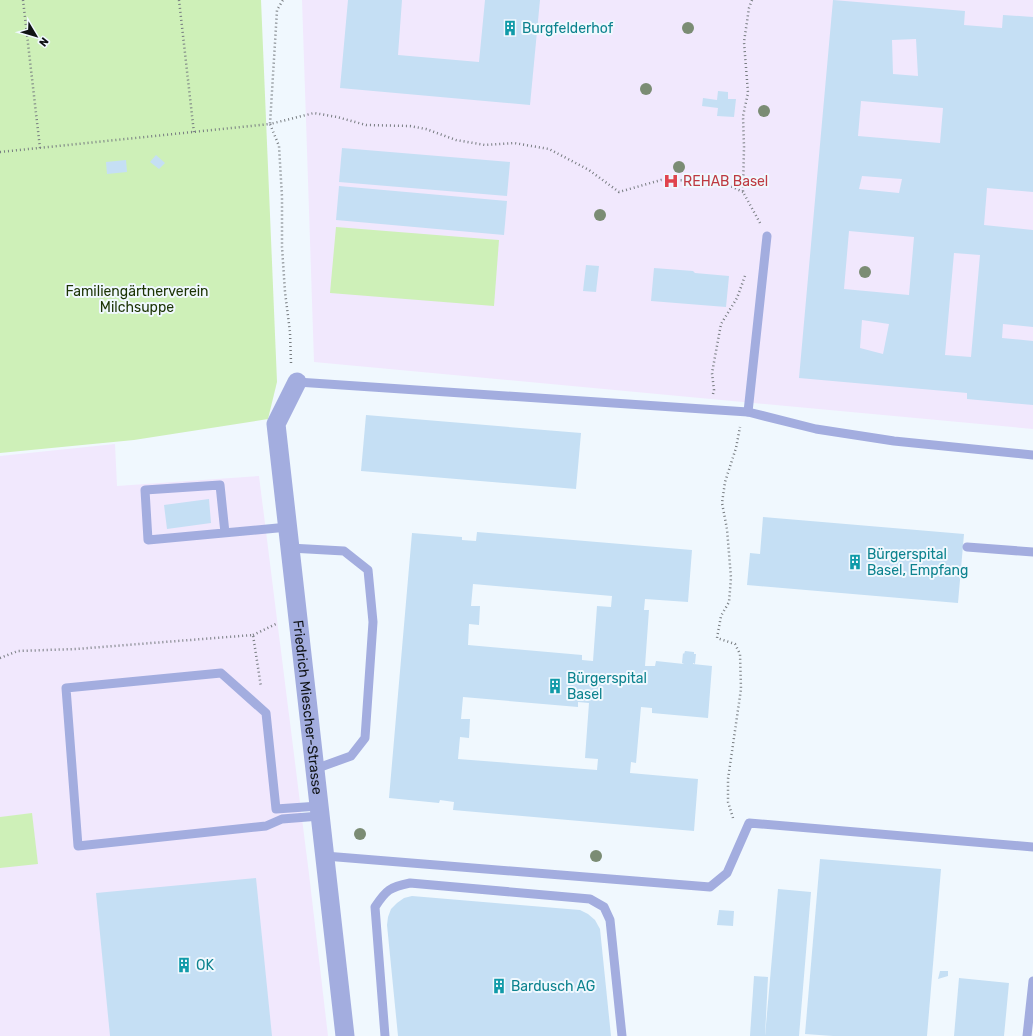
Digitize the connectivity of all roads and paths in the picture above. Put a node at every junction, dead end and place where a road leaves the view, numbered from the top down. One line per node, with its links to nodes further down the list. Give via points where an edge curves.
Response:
1 (23, 0): 7 (path)
2 (179, 0): 6 (path)
3 (283, 0): 5 (path, via 277,10)
4 (752, 0): 9 (path, via 744,42 748,93 743,116)
5 (270, 124): 6 (path); 9 (path, via 314,113 366,125 410,126 456,140 485,145 514,143 549,149 588,170 619,192 661,180 720,181); 12 (path, via 278,146 285,292 291,365)
6 (194, 132): 7 (path)
7 (40, 148): 8 (path)
8 (0, 152)
9 (743, 192): 10 (path)
10 (768, 236): 14 (lane)
11 (748, 269): 13 (path, via 737,298 721,324 712,373)
12 (297, 382): 13 (lane); 16 (street, Friedrich Miescher-Strasse, via 276,424)
13 (712, 410): 14 (lane)
14 (746, 412): 15 (lane, via 816,428 894,441); 27 (path, via 725,482 722,503 731,578 729,602 721,616 717,638 735,644 740,654 740,689 728,779 728,802)
15 (1033, 455)
16 (288, 527): 17 (lane); 19 (street, Friedrich Miescher-Strasse)
17 (225, 533): 17 (lane, via 148,540 145,490 220,485)
18 (967, 547): 20 (lane)
19 (290, 548): 21 (street, Friedrich Miescher-Strasse); 25 (lane, via 344,551 368,570 373,622 365,738 351,756)
20 (1033, 552)
21 (298, 613): 22 (path); 25 (street, Friedrich Miescher-Strasse)
22 (253, 635): 23 (path, via 18,651); 24 (path)
23 (0, 658)
24 (266, 713): 26 (lane, via 276,809); 26 (lane, via 221,673 66,688 78,846 266,826 282,819)
25 (315, 769): 26 (street, Friedrich Miescher-Strasse)
26 (320, 811): 29 (street, Friedrich Miescher-Strasse)
27 (740, 843): 28 (lane, via 749,823); 29 (lane, via 728,873 710,887)
28 (1033, 847)
29 (325, 856): 31 (street, Friedrich Miescher-Strasse)
30 (1033, 981): 34 (lane)
31 (345, 1036)
32 (385, 1036): 33 (lane, via 375,907 383,894 396,886 410,883 590,899 604,907 610,920)
33 (622, 1036)
34 (1027, 1036)

